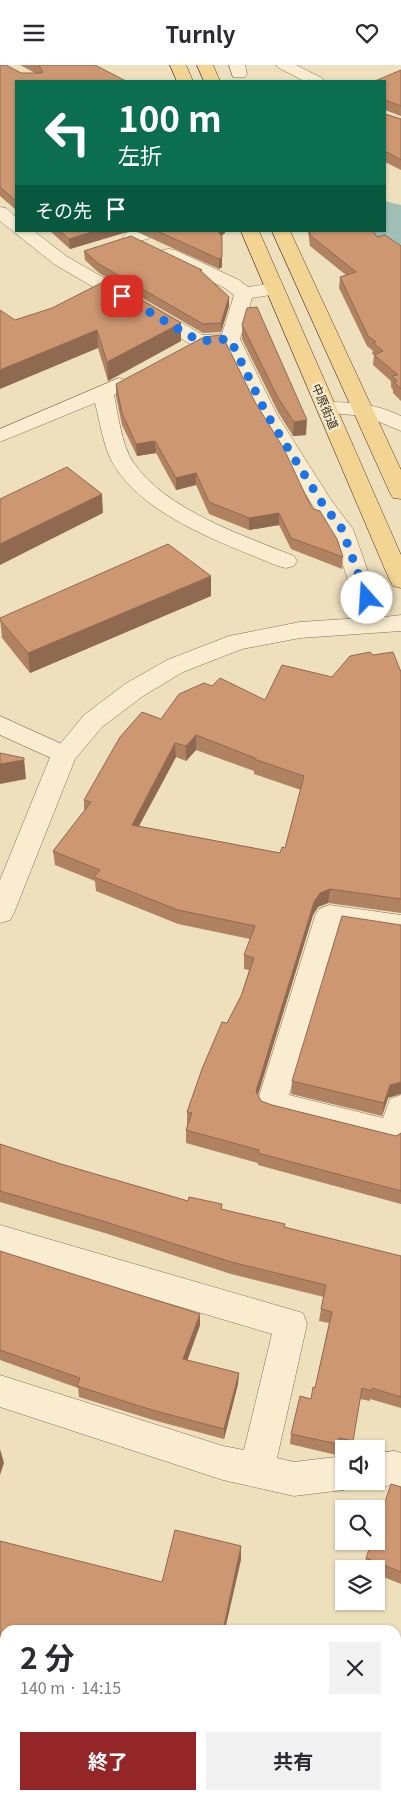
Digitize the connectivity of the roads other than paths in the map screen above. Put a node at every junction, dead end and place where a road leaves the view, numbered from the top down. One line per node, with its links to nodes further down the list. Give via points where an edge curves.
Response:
1 (178, 65): 4 (main road)
2 (205, 65): 5 (main road)
3 (284, 65): 6 (street)
4 (185, 80)
5 (212, 80)
6 (314, 80)
7 (0, 213): 8 (street)
8 (15, 225)
9 (24, 232): 14 (street)
10 (148, 232): 16 (street, via 124,239 232,284)
11 (250, 232): 15 (main road, 中原街道)
12 (281, 232): 23 (main road)
13 (79, 254): 14 (street)
14 (60, 260): 18 (street)
15 (275, 289): 16 (street); 22 (main road, 中原街道)
16 (244, 293): 17 (street)
17 (230, 339): 18 (street); 30 (street, via 266,413 342,529)
18 (199, 341): 19 (street)
19 (181, 350)
20 (138, 374): 21 (street)
21 (103, 393): 25 (street); 27 (street, via 122,462 144,488 202,524)
22 (326, 408): 23 (street); 28 (main road, 中原街道)
23 (362, 408): 24 (street); 26 (main road)
24 (401, 425)
25 (0, 437)
26 (401, 493)
27 (286, 561)
28 (401, 581)
29 (401, 623): 30 (street)
30 (375, 625): 32 (street, via 300,630 237,643 176,666 134,690 93,721)
31 (0, 725): 32 (street)
32 (64, 755): 33 (street)
33 (0, 913)
34 (401, 926): 35 (street, via 329,916 272,1103 394,1134)
35 (401, 1108)
36 (0, 1239): 40 (street, via 291,1324)
37 (0, 1391): 40 (street)
38 (385, 1469): 39 (street)
39 (401, 1470)
40 (256, 1471): 41 (street, via 294,1479)
41 (335, 1474)

